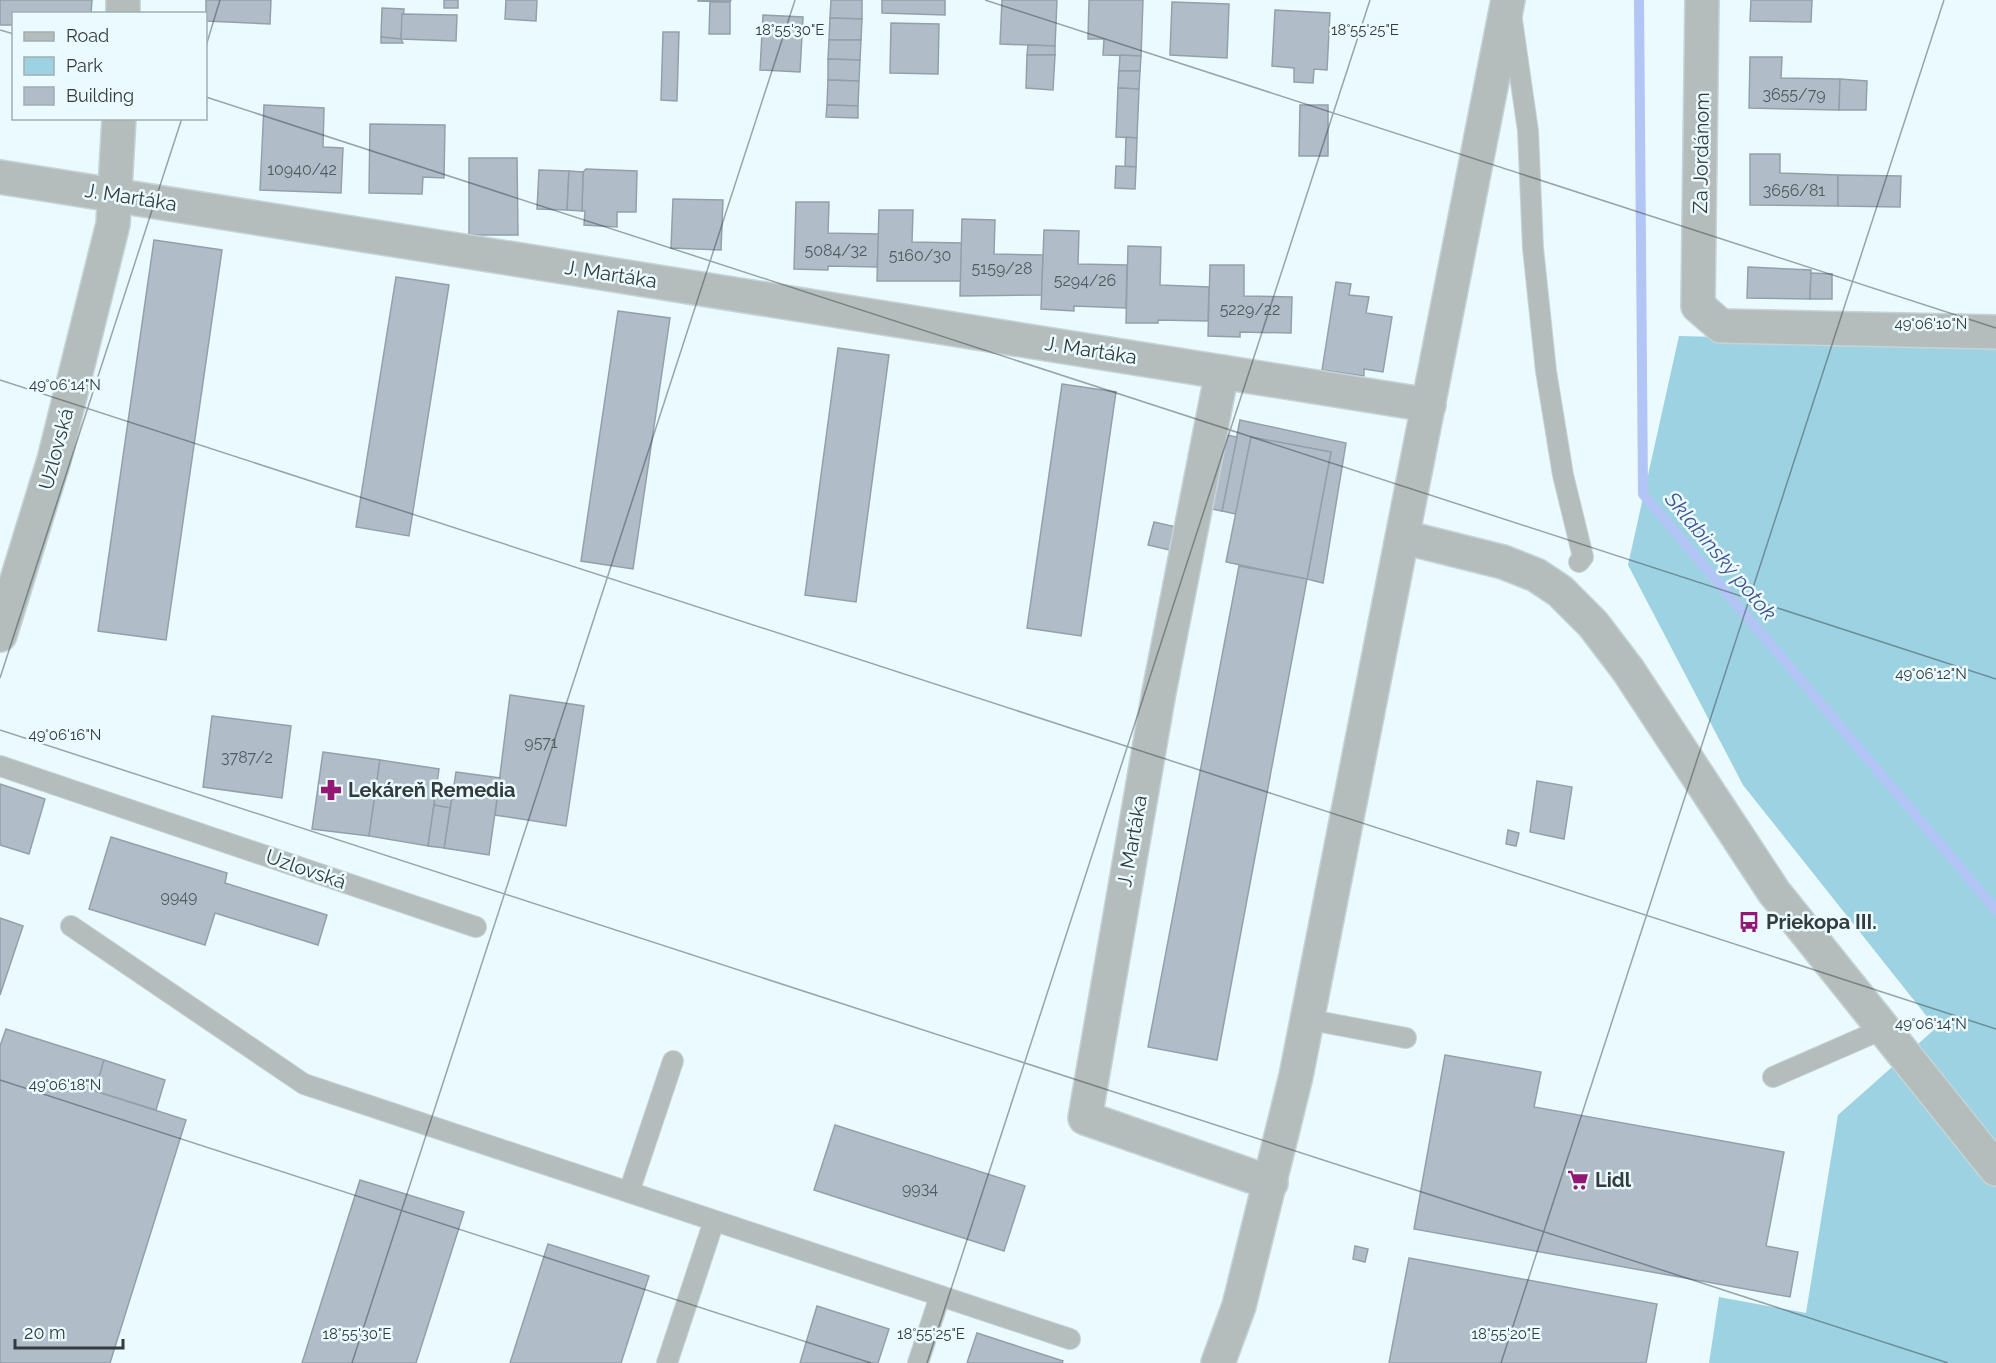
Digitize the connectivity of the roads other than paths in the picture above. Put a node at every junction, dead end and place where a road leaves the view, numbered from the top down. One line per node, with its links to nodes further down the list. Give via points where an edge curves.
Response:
1 (1509, 0): 8 (street); 10 (lane, via 1528,131 1533,248 1546,371 1563,475 1583,557)
2 (1702, 0): 6 (street, Za Jordánom, via 1698,306 1721,326)
3 (119, 120): 5 (street, Uzlovská)
4 (0, 177): 5 (street, J. Martáka)
5 (116, 195): 7 (street, J. Martáka); 11 (street, Uzlovská, via 113,224 54,460)
6 (1996, 332)
7 (1222, 372): 8 (street, J. Martáka); 21 (street, J. Martáka, via 1159,692 1085,1118)
8 (1429, 405): 9 (street)
9 (1403, 537): 15 (street); 16 (street, via 1503,562 1536,575 1560,591 1593,624 1628,670 1774,891)
10 (1579, 562)
11 (0, 635)
12 (0, 766): 14 (lane, Uzlovská)
13 (71, 926): 22 (lane, via 304,1084)
14 (476, 927)
15 (1306, 1019): 17 (lane); 21 (street)
16 (1883, 1029): 19 (lane); 20 (street)
17 (1406, 1038)
18 (673, 1061): 22 (lane)
19 (1773, 1077)
20 (1996, 1169)
21 (1271, 1183): 28 (street, via 1239,1306)
22 (629, 1192): 23 (lane)
23 (714, 1221): 24 (lane); 26 (lane)
24 (940, 1296): 25 (lane); 27 (lane)
25 (1070, 1339)
26 (667, 1363)
27 (918, 1363)
28 (1218, 1363)

